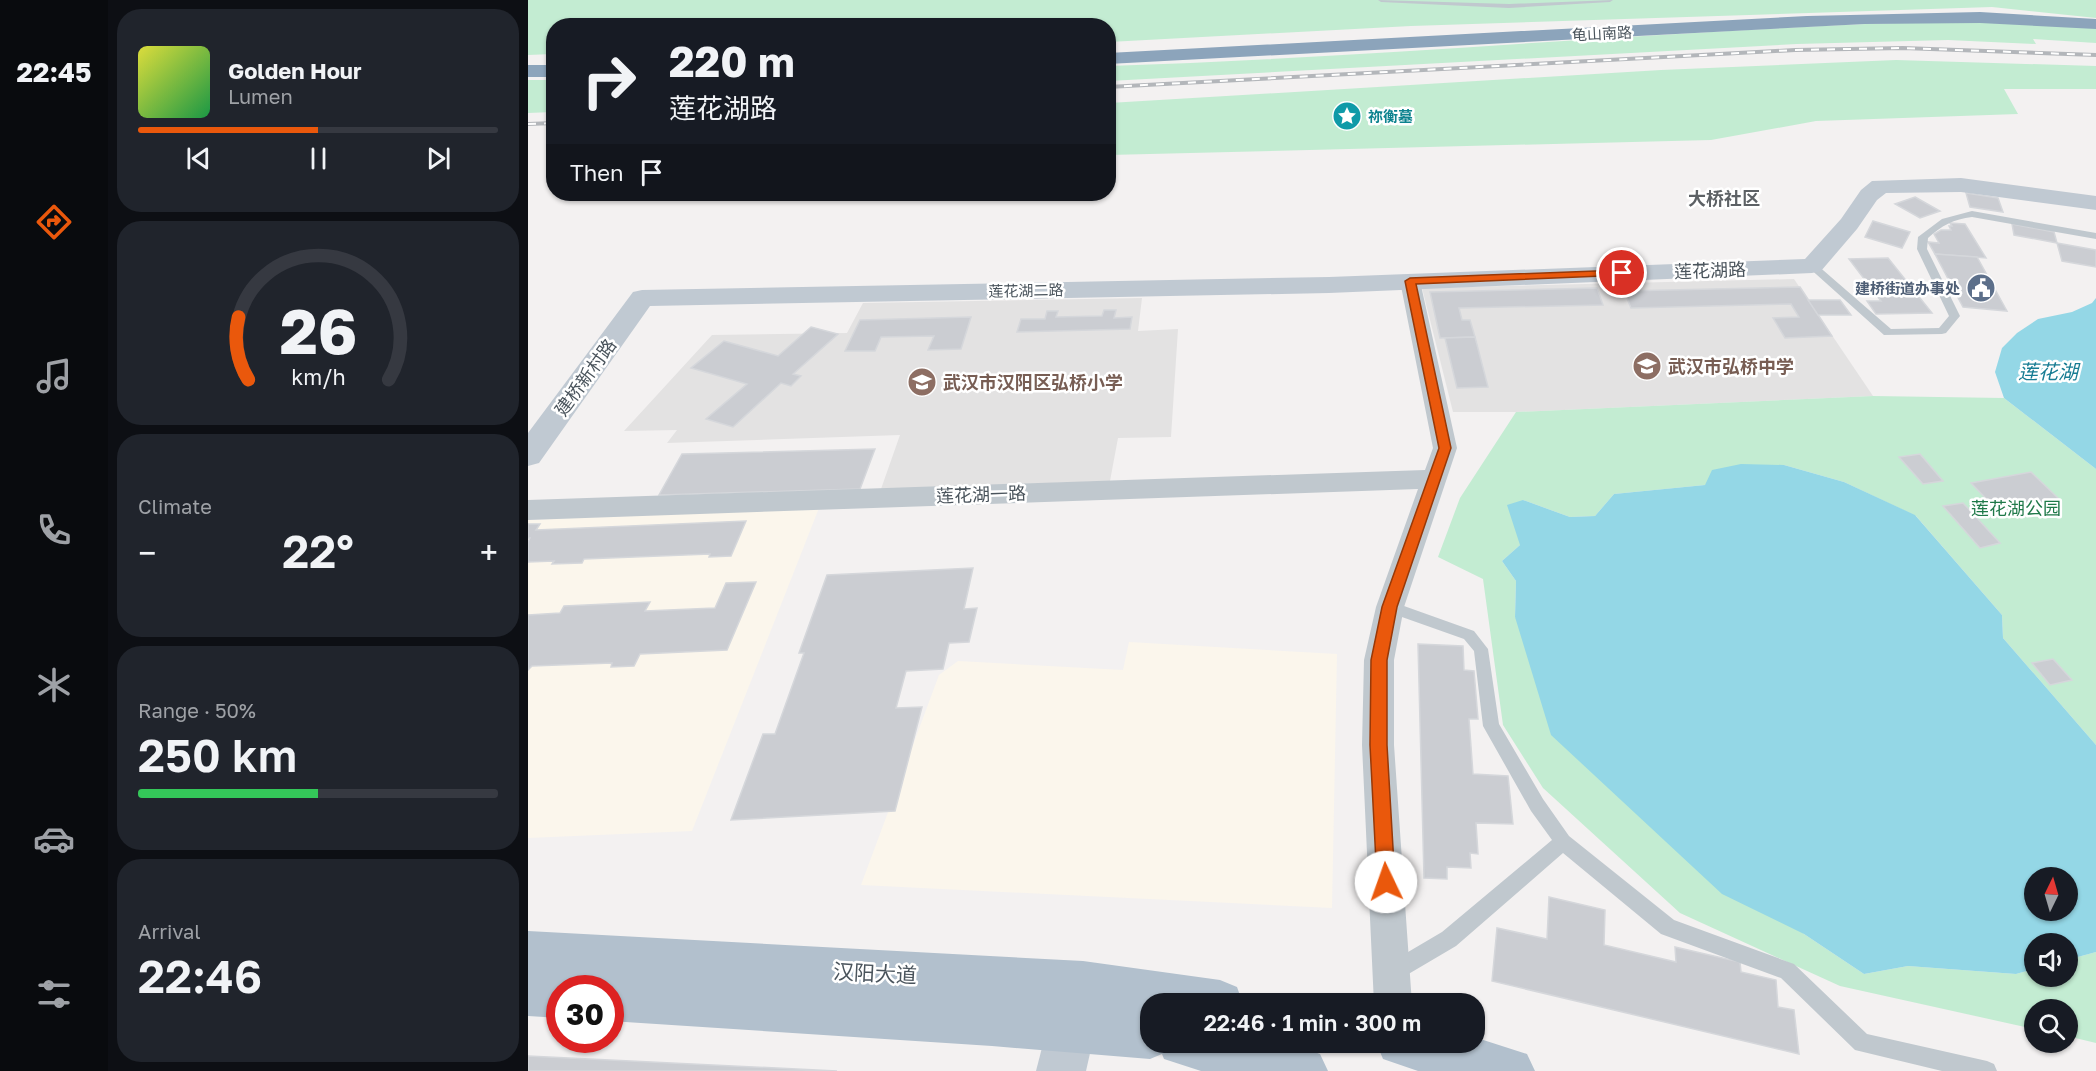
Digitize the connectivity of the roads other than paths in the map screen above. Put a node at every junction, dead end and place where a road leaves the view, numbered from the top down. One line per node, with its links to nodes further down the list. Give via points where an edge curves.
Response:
1 (1381, 0): 2 (lane, via 1509,6)
2 (1610, 0)
3 (2096, 22): 4 (highway, 龟山南路, via 2023,15 1878,15); 5 (highway, 龟山南路, via 2000,17 1862,18)
4 (1116, 52)
5 (1116, 59)
6 (528, 64): 7 (highway)
7 (546, 64)
8 (528, 71): 9 (highway)
9 (546, 71)
10 (2096, 203): 12 (street, via 1961,185 1880,186)
11 (2096, 236): 12 (lane, via 1972,214 1954,216 1936,225 1923,237 1922,249 1956,316 1942,331 1888,333)
12 (1812, 266): 13 (street, 莲花湖路)
13 (1410, 281): 14 (street, 莲花湖二路); 16 (street, via 1445,448)
14 (642, 298): 15 (street, 建桥新村路)
15 (528, 455)
16 (1434, 479): 17 (street, 莲花湖一路); 18 (street)
17 (528, 510)
18 (1390, 607): 19 (lane, via 1469,635 1481,650 1491,726 1537,806); 21 (street, via 1379,660 1378,745)
19 (1563, 842): 21 (lane, via 1449,939); 33 (lane, via 1668,927 1787,971 1862,1043)
20 (528, 954): 27 (main road, 汉阳大道)
21 (1391, 974): 24 (street)
22 (528, 992): 23 (main road)
23 (546, 993)
24 (1392, 993)
25 (624, 999): 27 (main road, 汉阳大道)
26 (1140, 1017): 27 (main road, 汉阳大道)
27 (1071, 1028): 28 (main road, 汉阳大道)
28 (1140, 1034)
29 (1228, 1053): 31 (main road)
30 (1442, 1053): 32 (main road)
31 (1304, 1071)
32 (1510, 1071)
33 (1987, 1071)

